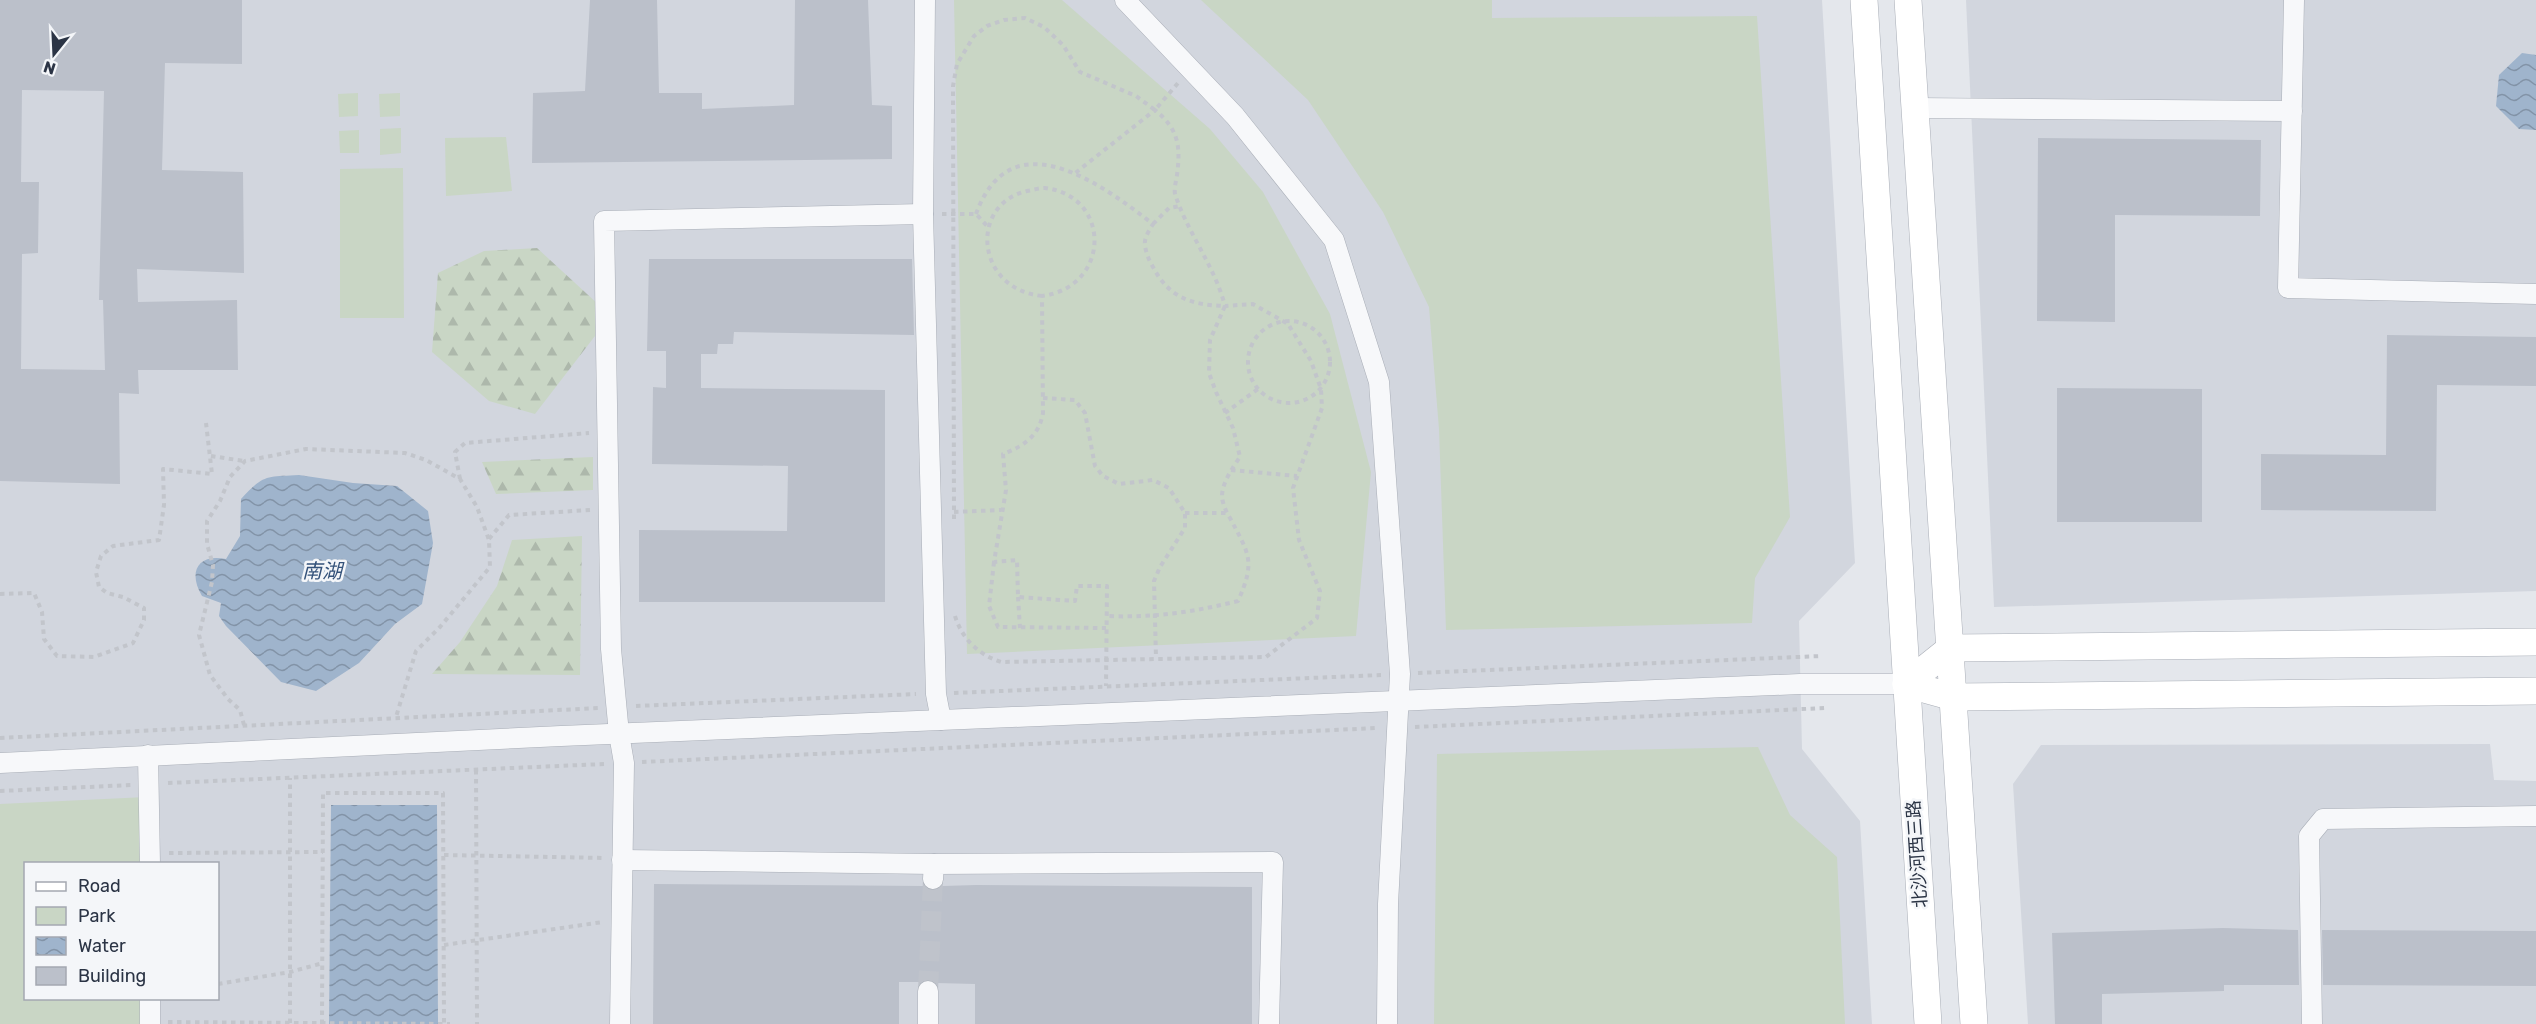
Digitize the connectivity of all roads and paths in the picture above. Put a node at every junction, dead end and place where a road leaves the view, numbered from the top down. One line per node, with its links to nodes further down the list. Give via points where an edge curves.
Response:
1 (925, 0): 12 (street)
2 (1125, 0): 6 (street)
3 (1864, 0): 54 (street, 北沙河西三路)
4 (1908, 0): 7 (street)
5 (2294, 0): 9 (street)
6 (1191, 69): 8 (path); 53 (street, via 1235,116 1334,240 1379,382)
7 (1915, 108): 9 (street); 49 (street)
8 (1155, 110): 10 (path); 11 (path, via 1170,122 1177,141 1174,195); 13 (path, via 1136,96 1080,72 1063,45 1044,27 1025,18 987,26 965,47 953,86)
9 (2292, 111): 17 (street, via 2288,288)
10 (1074, 174): 14 (path, via 1043,163 1015,166 983,195); 15 (path)
11 (1180, 206): 15 (path, via 1169,208); 19 (path, via 1220,283)
12 (923, 214): 13 (path); 26 (street, via 604,221); 34 (street)
13 (954, 214): 14 (path); 35 (path)
14 (976, 214): 16 (path)
15 (1153, 224): 19 (path, via 1145,242 1149,262 1169,291 1203,305)
16 (989, 228): 18 (path, via 987,248 1002,279 1022,292); 18 (path, via 998,209 1017,194 1043,188 1064,193 1085,210 1094,227 1095,250 1082,278 1070,288)
17 (2536, 294)
18 (1042, 296): 23 (path)
19 (1226, 306): 20 (path, via 1253,304); 24 (path, via 1209,351 1209,374)
20 (1282, 321): 21 (path, via 1265,327 1253,340 1248,357 1250,374); 22 (path, via 1299,339); 22 (path, via 1298,321 1314,328 1325,341 1331,357 1329,374)
21 (1258, 389): 22 (path, via 1273,400 1290,403 1307,399); 24 (path)
22 (1321, 389): 30 (path, via 1322,408)
23 (1043, 398): 33 (path, via 1041,424 1034,435 1022,447 1004,454 1006,490); 36 (path, via 1075,400 1085,413 1095,466 1103,476 1119,484 1153,480 1169,488)
24 (1225, 413): 29 (path, via 1240,457)
25 (206, 423): 27 (path)
26 (607, 432): 31 (path, via 465,443 455,452); 32 (street)
27 (211, 456): 28 (path); 41 (path, via 212,474 163,469 164,505 159,540 113,546 101,556 96,572 99,587 144,608 144,621 133,643 94,657 57,657 44,639 42,612 34,593)
28 (245, 461): 31 (path, via 306,449 405,453); 64 (path, via 230,477 207,521 212,582 200,635 210,675 240,710)
29 (1231, 470): 30 (path); 37 (path, via 1222,495)
30 (1297, 476): 51 (path, via 1293,488 1299,540 1320,591 1317,618 1266,657)
31 (460, 479): 39 (path, via 477,507)
32 (609, 508): 39 (path, via 509,515); 60 (street)
33 (1001, 510): 35 (path); 40 (path)
34 (931, 512): 35 (path); 57 (street)
35 (954, 512): 38 (path)
36 (1185, 513): 37 (path); 44 (path, via 1185,528 1154,581)
37 (1227, 513): 44 (path, via 1245,546 1250,567 1238,601 1191,613)
38 (954, 523)
39 (489, 540): 62 (path, via 490,567 416,651)
40 (994, 562): 42 (path, via 1017,560); 46 (path, via 989,606 998,627)
41 (0, 594)
42 (1018, 597): 45 (path, via 1075,601 1077,586 1107,586); 46 (path)
43 (954, 611): 52 (path, via 959,627 988,658 1001,662)
44 (1156, 615): 45 (path); 51 (path)
45 (1107, 616): 47 (path)
46 (1020, 628): 47 (path)
47 (1107, 628): 52 (path)
48 (2536, 642): 49 (street)
49 (1951, 648): 54 (street); 58 (street)
50 (1822, 656): 53 (path)
51 (1156, 658): 52 (path)
52 (1106, 659): 55 (path)
53 (1400, 674): 55 (path); 59 (street)
54 (1906, 684): 58 (street); 59 (street, via 1800,684); 101 (street, 北沙河西三路)
55 (1106, 686): 57 (path)
56 (2536, 690): 58 (street)
57 (936, 694): 60 (path); 63 (street)
58 (1953, 697): 102 (street)
59 (1398, 701): 63 (street); 65 (street)
60 (616, 707): 62 (path); 66 (street)
61 (1825, 708): 65 (path)
62 (396, 717): 64 (path)
63 (941, 720): 66 (street)
64 (244, 725): 67 (path)
65 (1399, 728): 70 (path); 100 (street)
66 (619, 734): 68 (street); 70 (street)
67 (0, 738)
68 (148, 755): 69 (street); 73 (street)
69 (0, 763)
70 (624, 763): 71 (path); 81 (street)
71 (476, 770): 72 (path); 80 (path)
72 (290, 778): 73 (path); 76 (path)
73 (150, 784): 74 (path); 82 (street)
74 (0, 791)
75 (2536, 816): 103 (street, via 2323,819 2309,836)
76 (291, 852): 77 (path); 78 (path); 87 (path)
77 (323, 852): 79 (path, via 323,793 443,793); 86 (path)
78 (169, 854)
79 (444, 855): 80 (path); 85 (path)
80 (475, 855): 81 (path); 84 (path)
81 (615, 859): 97 (street); 99 (street, via 933,871 1273,862)
82 (150, 862)
83 (607, 921): 84 (path)
84 (476, 941): 85 (path); 96 (path)
85 (444, 945): 94 (path)
86 (323, 963): 87 (path); 93 (path)
87 (290, 972): 88 (path); 92 (path)
88 (219, 984)
89 (928, 992): 98 (street)
90 (150, 1000): 91 (street)
91 (158, 1023): 92 (path)
92 (290, 1023): 93 (path)
93 (322, 1023): 94 (path)
94 (444, 1024): 95 (path)
95 (450, 1024)
96 (477, 1024)
97 (620, 1024)
98 (928, 1024)
99 (1269, 1024)
100 (1387, 1024)
101 (1928, 1024)
102 (1974, 1024)
103 (2312, 1024)

